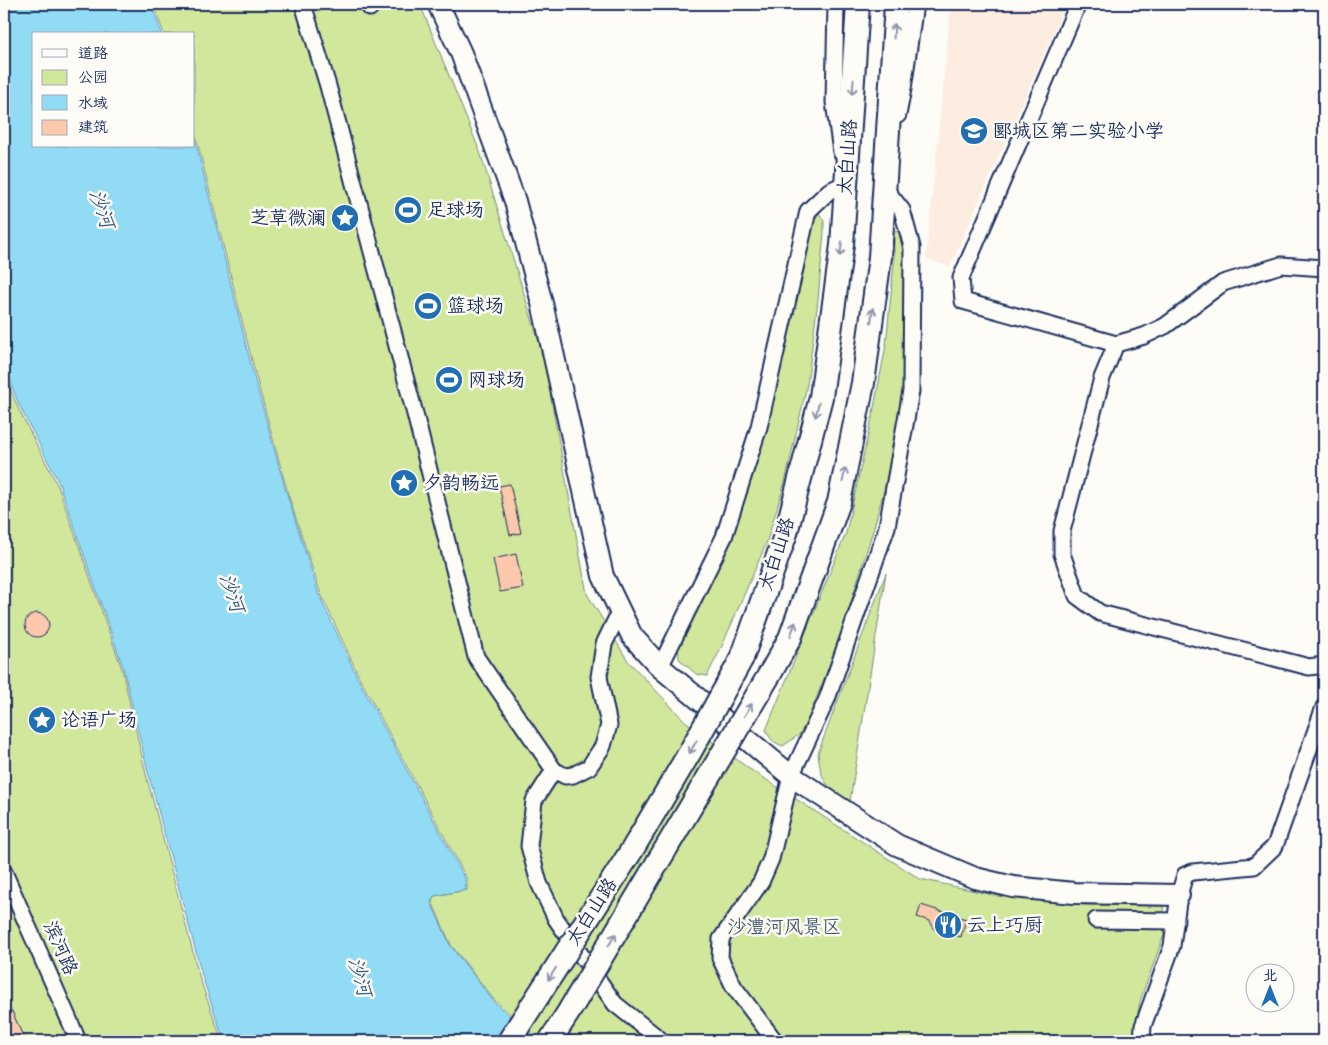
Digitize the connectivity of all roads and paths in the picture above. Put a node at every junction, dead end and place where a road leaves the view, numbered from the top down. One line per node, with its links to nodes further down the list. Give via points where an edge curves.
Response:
1 (303, 4): 16 (street, via 415,414 476,657)
2 (438, 4): 12 (street, via 461,53 515,201 542,303 603,576)
3 (836, 4): 8 (street, via 834,102)
4 (858, 4): 8 (main road, 太白山路, one-way to 8)
5 (896, 4): 9 (main road, 太白山路, one-way to 5)
6 (915, 4): 9 (street)
7 (1078, 4): 11 (street, via 960,278 963,301)
8 (846, 183): 14 (street, via 829,191 808,211 759,427 724,537); 23 (main road, 太白山路, one-way to 23, bridge, via 842,245 821,397 786,533 742,658 632,850)
9 (884, 187): 17 (street, via 902,210 912,247 911,391 887,527 827,699); 24 (main road, 太白山路, one-way to 9, bridge, via 790,638 839,502 863,383 880,257)
10 (1324, 268): 11 (street, via 1281,265 1223,283 1166,326)
11 (1116, 344): 13 (street, via 1102,378 1062,531 1062,554 1077,596 1100,613 1309,667)
12 (620, 611): 14 (street, via 632,636); 16 (street, via 604,644 599,677 608,725 604,746 589,767 573,775 565,776)
13 (1324, 665)
14 (660, 667): 17 (street)
15 (1324, 707): 19 (street, via 1275,846 1254,866 1185,875)
16 (554, 770): 25 (street, via 534,801 529,846 539,883 556,918 615,1004)
17 (791, 776): 19 (street, via 897,845 975,878 1013,887 1074,893); 26 (street, via 771,859 761,882 721,939 720,958 734,987)
18 (4, 872): 22 (street, 滨河路)
19 (1180, 895): 21 (street)
20 (1096, 920): 21 (street)
21 (1176, 921): 27 (street, via 1172,946 1143,1026)
22 (78, 1041)
23 (508, 1041)
24 (550, 1041)
25 (662, 1041)
26 (775, 1041)
27 (1142, 1041)

